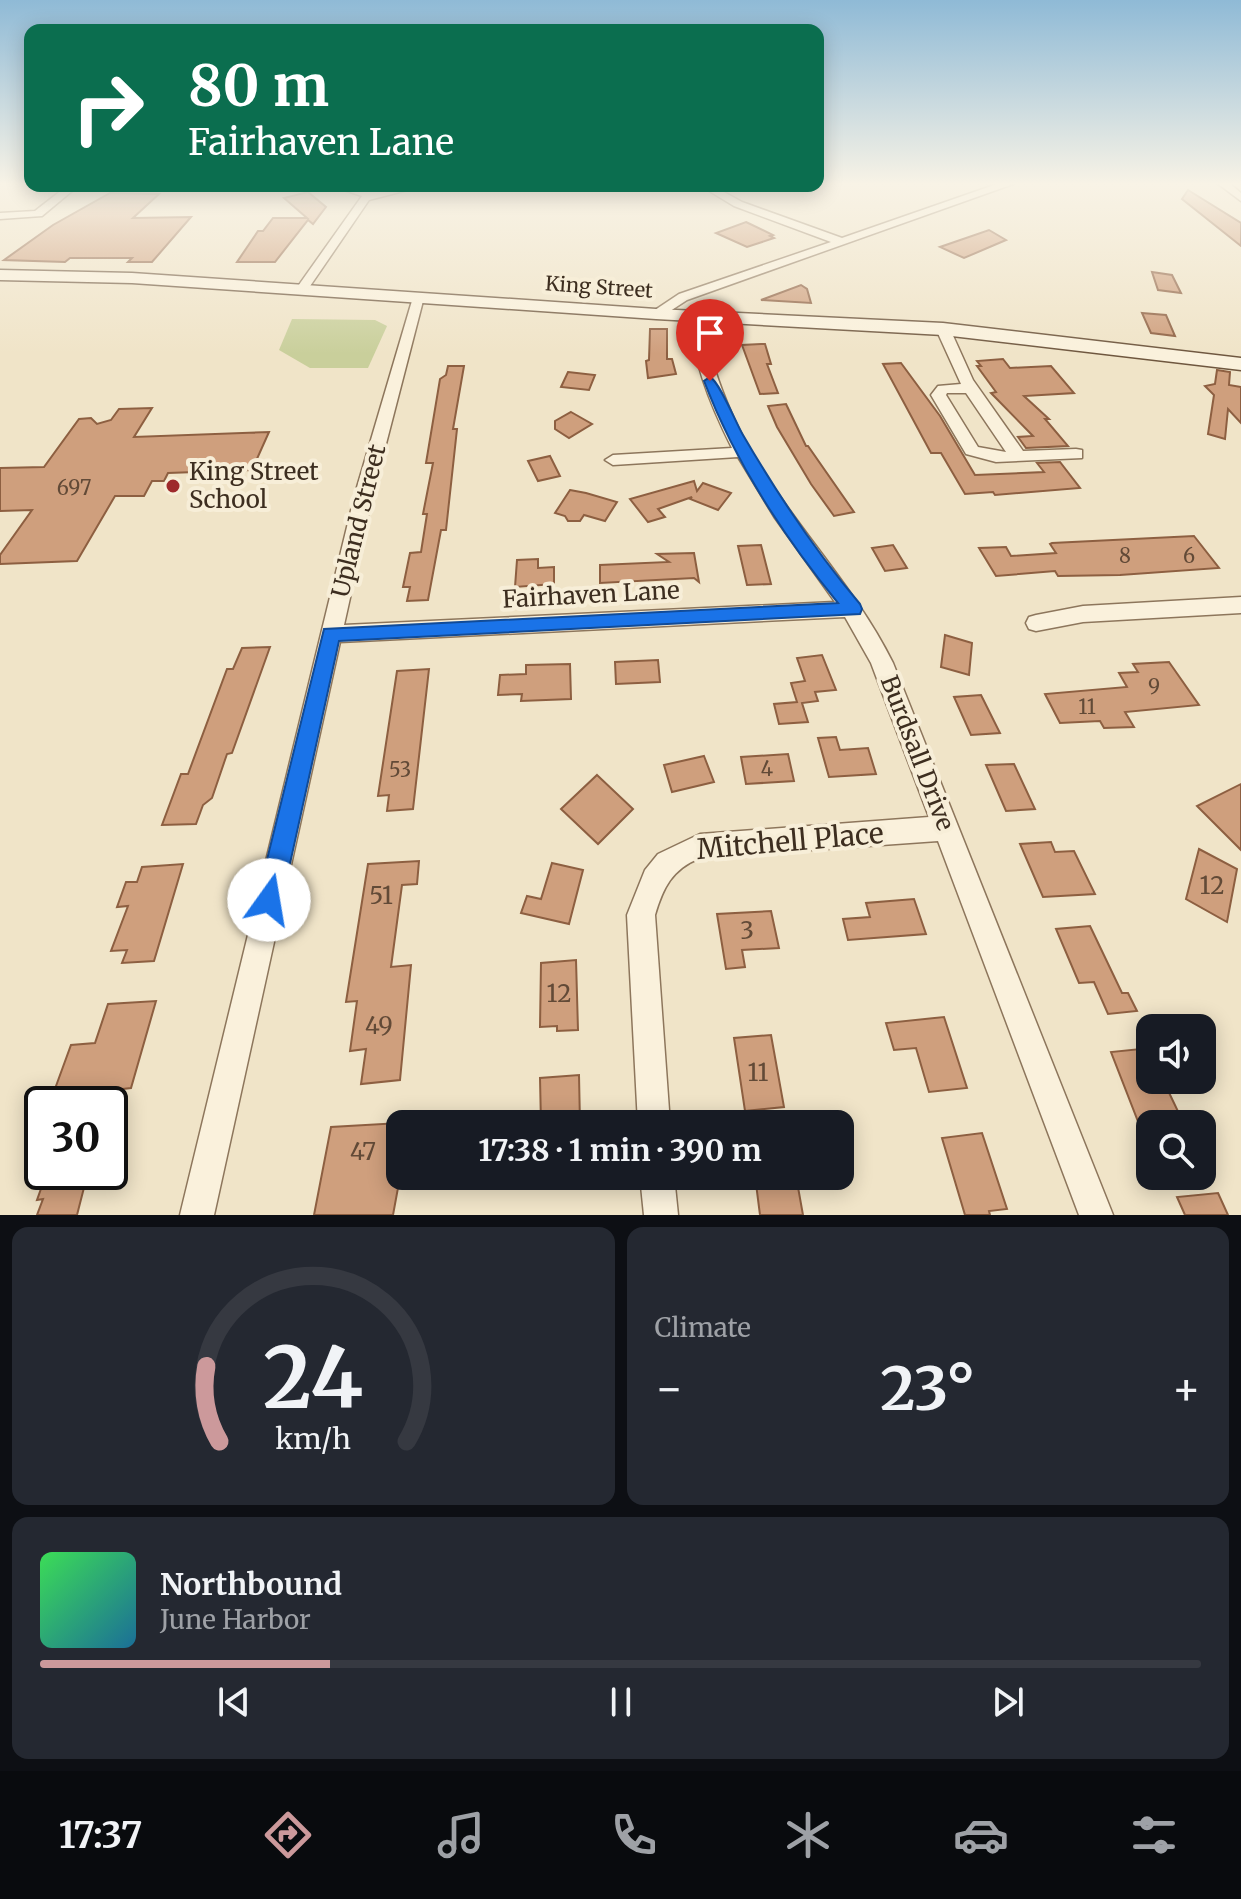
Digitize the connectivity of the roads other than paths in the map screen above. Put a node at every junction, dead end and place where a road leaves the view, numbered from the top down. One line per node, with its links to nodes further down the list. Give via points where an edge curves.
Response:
1 (335, 240): 6 (street)
2 (836, 240): 4 (street)
3 (849, 240): 4 (street)
4 (842, 242): 8 (street, via 683,297)
5 (0, 275): 6 (main road, King Street)
6 (302, 289): 7 (main road, King Street)
7 (418, 297): 8 (main road, King Street); 20 (street, Upland Street)
8 (656, 314): 9 (main road, King Street)
9 (701, 315): 10 (main road, King Street); 13 (street, Burdsall Drive, via 699,335 710,381)
10 (943, 329): 11 (main road, King Street); 12 (street)
11 (1241, 364)
12 (968, 388): 15 (street); 15 (street, via 943,389 938,395 962,437 972,450 986,455)
13 (744, 452): 16 (street); 18 (street, Burdsall Drive, via 800,541)
14 (1076, 454): 15 (street)
15 (1018, 456)
16 (613, 460)
17 (1241, 605): 19 (street, via 1083,614)
18 (853, 609): 20 (street, Fairhaven Lane); 21 (street, Burdsall Drive, via 882,663)
19 (1036, 623)
20 (331, 634): 24 (street, Upland Street)
21 (947, 828): 22 (street, Mitchell Place, via 700,846 676,854 651,883 641,915); 26 (street, Burdsall Drive)
22 (653, 1110)
23 (658, 1190): 25 (street)
24 (197, 1215)
25 (661, 1215)
26 (1096, 1215)

